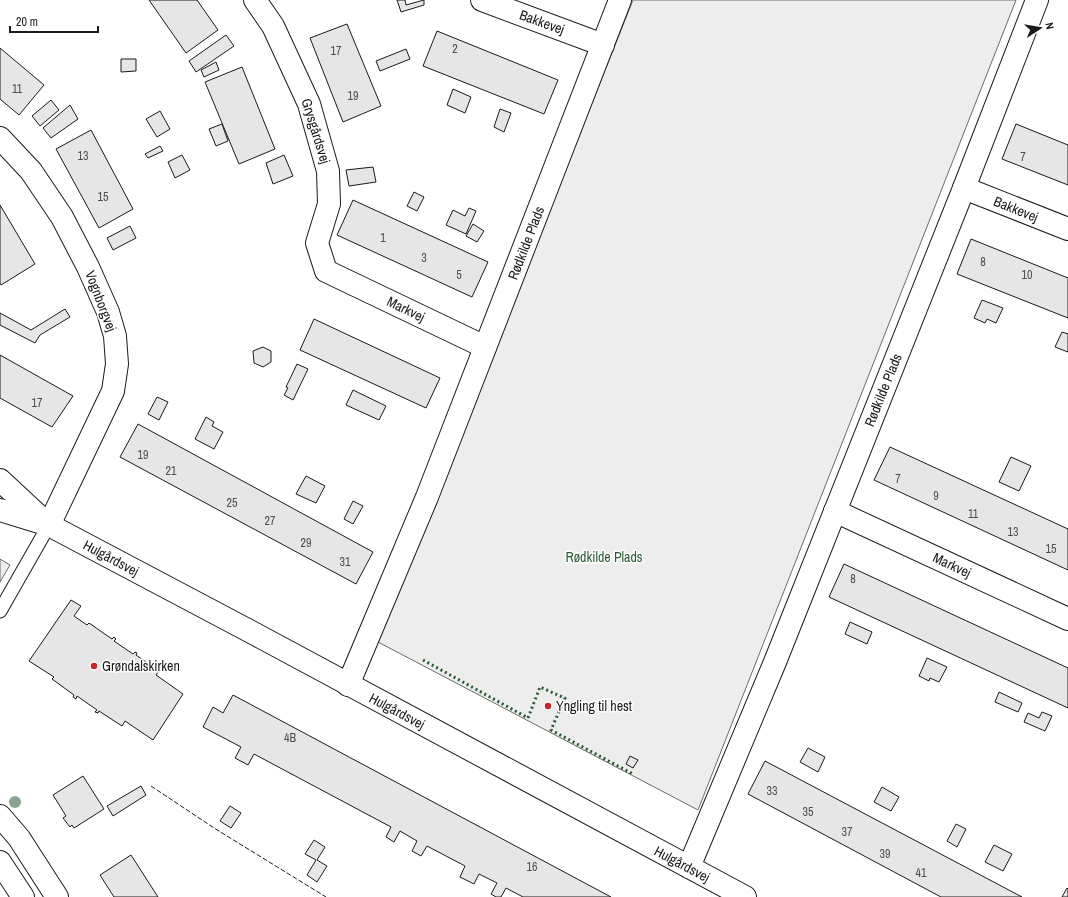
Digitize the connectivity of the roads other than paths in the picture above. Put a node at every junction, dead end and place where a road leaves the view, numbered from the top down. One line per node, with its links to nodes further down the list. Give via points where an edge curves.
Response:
1 (255, 0): 9 (street, Grysgårdsvej, via 273,26 309,104 328,171 329,204 318,243)
2 (482, 0): 5 (street, Bakkevej)
3 (620, 0): 5 (street, Rødkilde Plads)
4 (1037, 0): 7 (street, Rødkilde Plads)
5 (603, 45): 10 (street, Rødkilde Plads)
6 (0, 138): 14 (street, Vognborgvej, via 31,171 62,217 88,267 108,312 115,336 117,364 113,391)
7 (964, 188): 8 (street, Bakkevej); 13 (street, Rødkilde Plads)
8 (1068, 229)
9 (326, 271): 10 (street, Markvej)
10 (485, 347): 17 (street, Rødkilde Plads, via 427,497)
11 (0, 480): 14 (street, Hulgårdsvej)
12 (0, 510): 14 (street, Hulgårdsvej)
13 (835, 511): 16 (street, Markvej); 20 (street, Rødkilde Plads)
14 (49, 525): 15 (lane); 17 (street, Hulgårdsvej)
15 (0, 611)
16 (1068, 619)
17 (348, 685): 20 (street, Hulgårdsvej)
18 (0, 816): 22 (street, via 19,838)
19 (0, 862): 21 (street)
20 (689, 867): 23 (street, Hulgårdsvej)
21 (23, 897)
22 (57, 897)
23 (745, 897)

